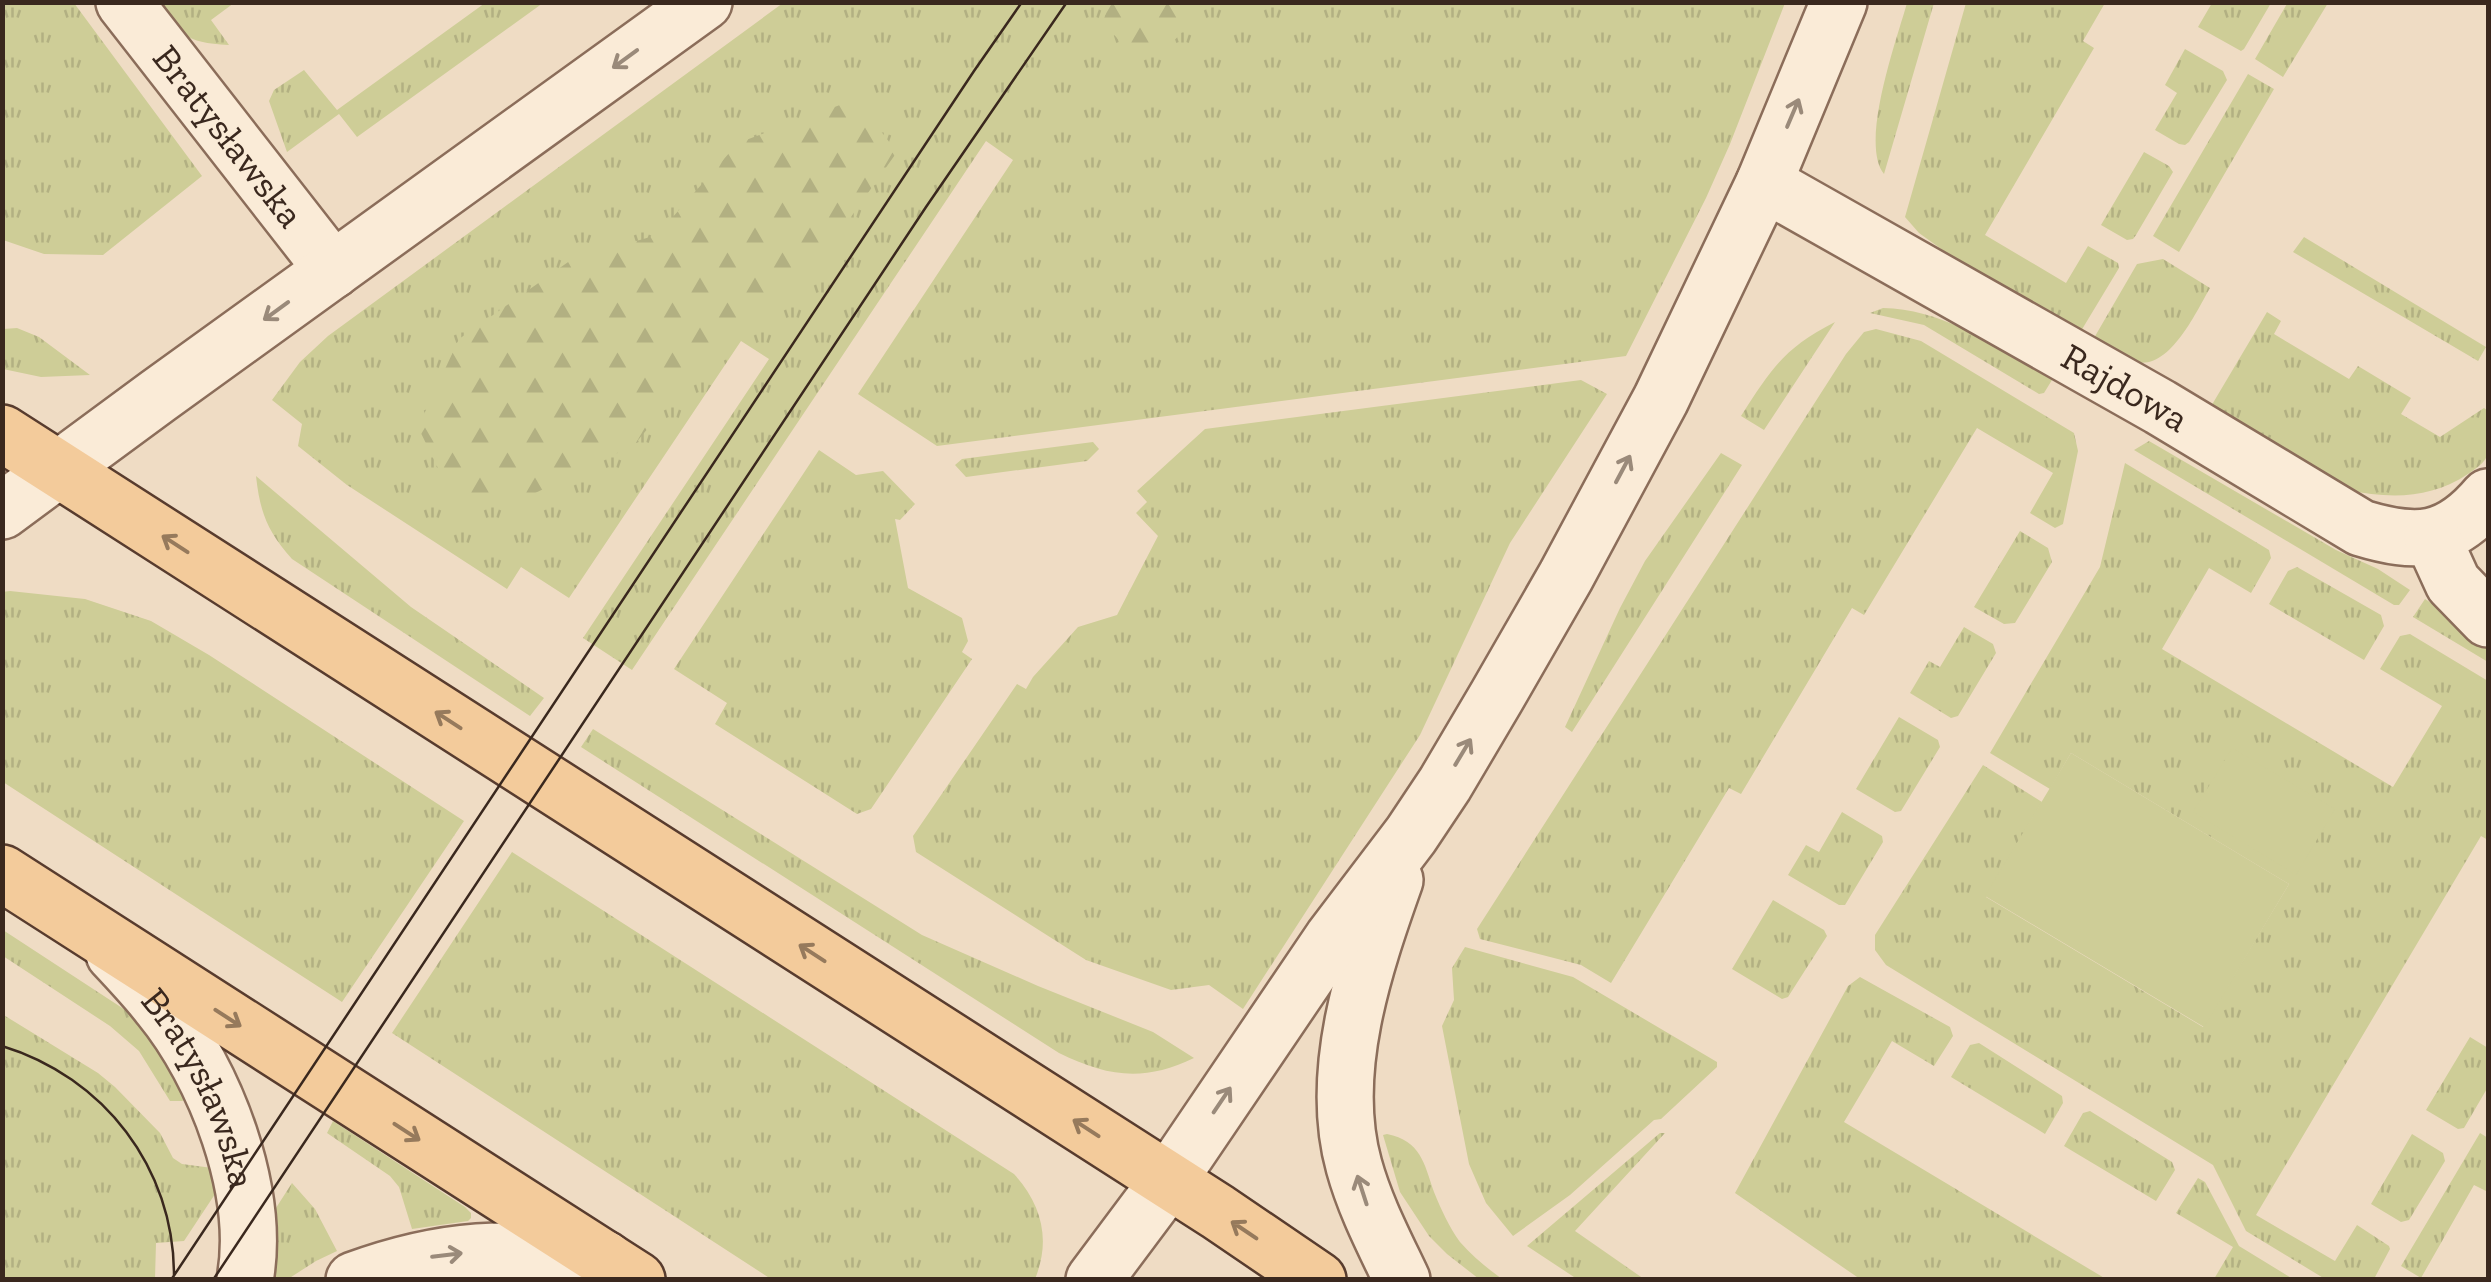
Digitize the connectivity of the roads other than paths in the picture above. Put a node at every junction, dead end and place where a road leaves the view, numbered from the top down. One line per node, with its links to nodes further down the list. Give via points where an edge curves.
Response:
1 (124, 2): 5 (street, Bratysławska)
2 (704, 2): 5 (street, one-way to 5)
3 (1839, 2): 4 (street, one-way to 3)
4 (1764, 184): 10 (street, Rajdowa, via 2361,528); 12 (street, one-way to 4, via 1566,576)
5 (334, 270): 7 (street, one-way to 7)
6 (2, 433): 7 (main road)
7 (58, 468): 9 (street); 15 (main road, one-way to 7)
8 (2488, 498): 10 (street, via 2462,525)
9 (2, 511)
10 (2432, 537): 11 (street, via 2453,583)
11 (2488, 619)
12 (1411, 834): 15 (street, one-way to 12, via 1332,938); 21 (street, one-way to 12, via 1353,1161 1345,1085 1374,937)
13 (2, 872): 14 (main road)
14 (88, 927): 16 (main road, one-way to 16); 17 (street, Bratysławska, via 162,1008 212,1091 245,1198)
15 (1168, 1181): 19 (street); 20 (main road, one-way to 15)
16 (621, 1269): 18 (street, one-way to 16, via 402,1263 510,1250 558,1252)
17 (245, 1280)
18 (354, 1280)
19 (1094, 1280)
20 (1318, 1280)
21 (1402, 1280)

